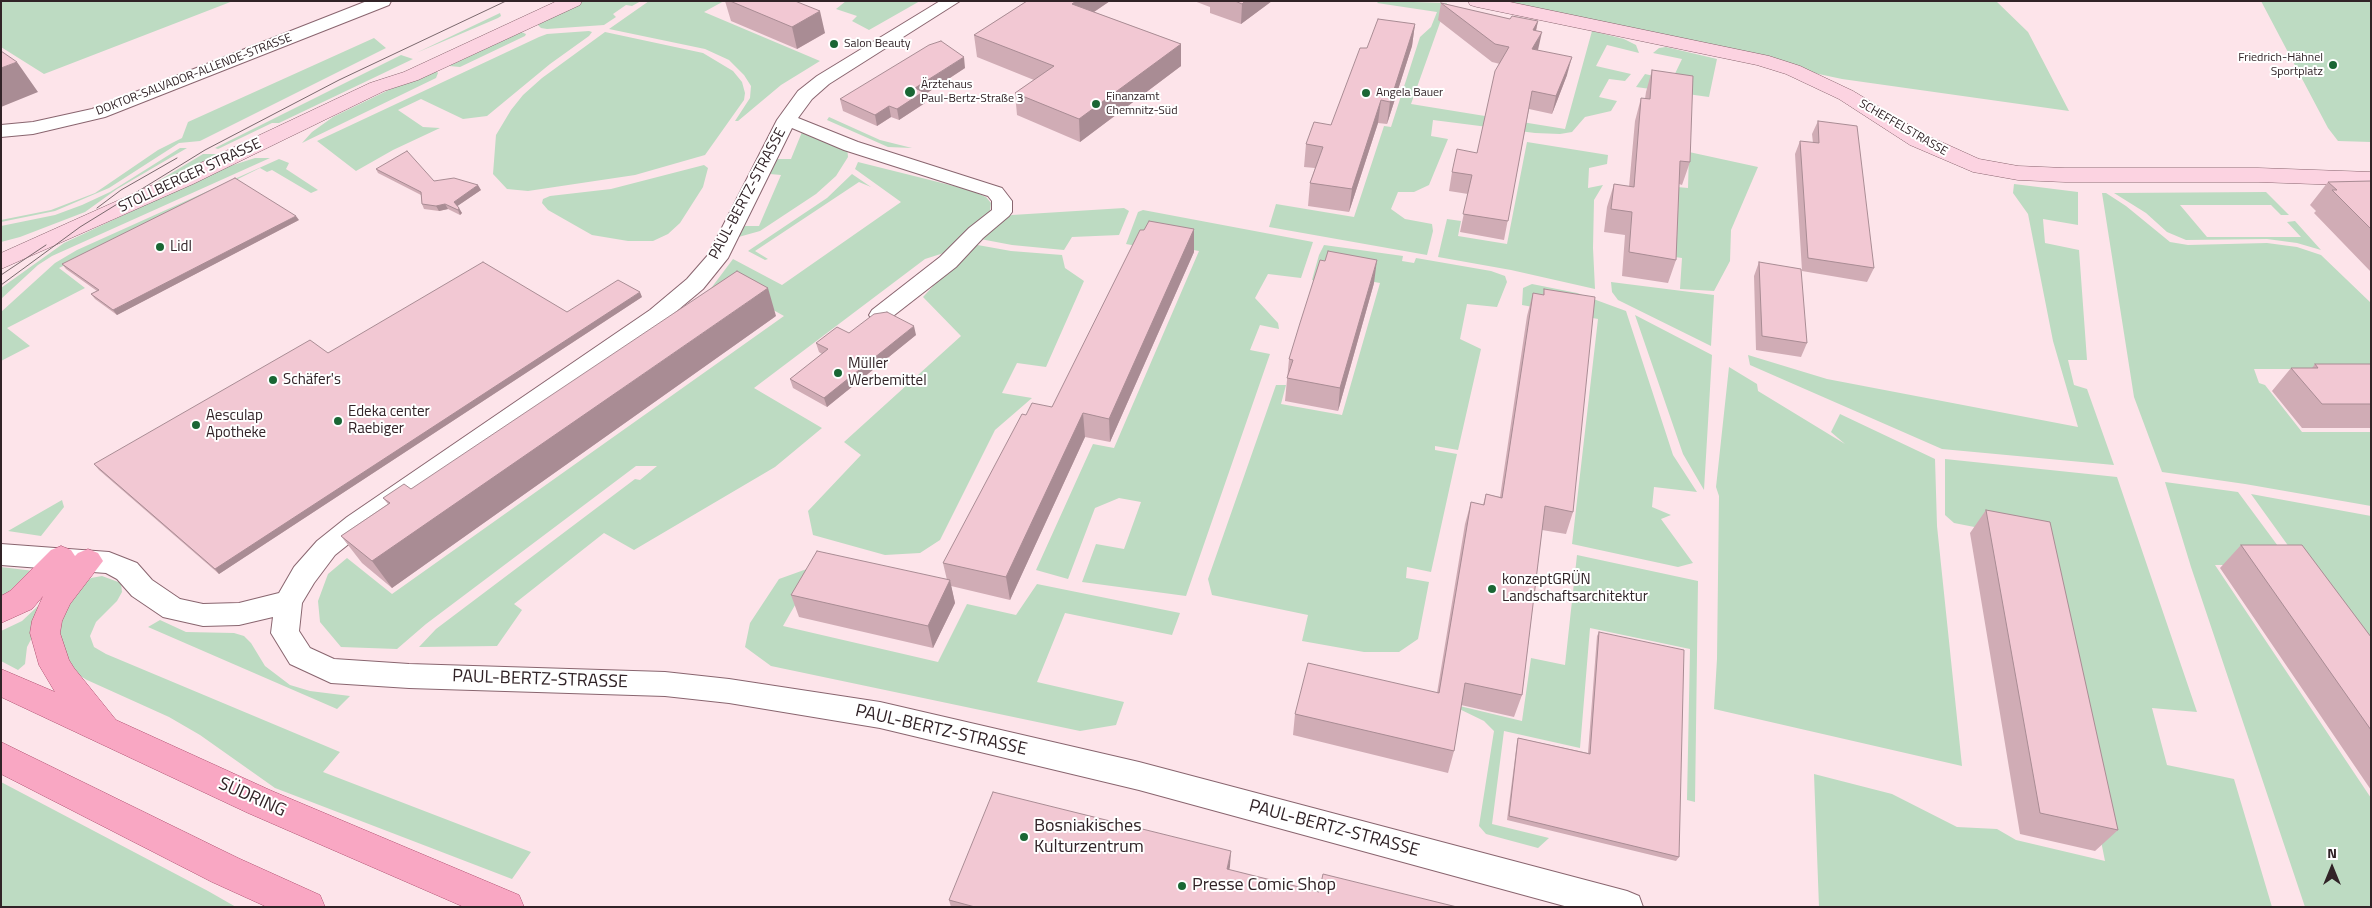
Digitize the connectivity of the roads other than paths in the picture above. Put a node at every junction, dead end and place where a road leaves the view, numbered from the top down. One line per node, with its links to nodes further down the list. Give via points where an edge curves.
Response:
1 (383, 1): 8 (street, DOKTOR-SALVADOR-ALLENDE-STRASSE, via 98,113 48,126)
2 (552, 1): 6 (main road, STOLLBERGER STRASSE, via 399,70)
3 (573, 1): 6 (main road, STOLLBERGER STRASSE, via 411,76)
4 (952, 1): 7 (street, PAUL-BERTZ-STRASSE, via 823,80 805,95)
5 (1477, 1): 9 (main road, SCHEFFELSTRASSE, via 1762,60 1793,70 1846,95 1918,140 1973,165 2018,173 2065,175 2258,175)
6 (377, 87): 10 (main road, STOLLBERGER STRASSE)
7 (787, 120): 13 (street, PAUL-BERTZ-STRASSE, via 851,146 995,192 1002,201 1002,212 948,262); 16 (street, PAUL-BERTZ-STRASSE, via 717,258 694,284 658,315 356,524 326,548)
8 (1, 131)
9 (2371, 179)
10 (44, 243): 11 (main road); 12 (main road, STOLLBERGER STRASSE)
11 (1, 250)
12 (1, 262)
13 (880, 315)
14 (1, 554): 15 (street)
15 (74, 559): 16 (street, via 109,562 127,571 142,588 173,609 203,615 239,614); 17 (main road, via 22,600); 19 (main road, via 47,621 45,633 55,665 66,683)
16 (288, 602): 23 (street, PAUL-BERTZ-STRASSE, via 285,633 300,656 331,671 666,684 880,715 1139,776)
17 (1, 611)
18 (1, 682): 19 (main road, SÜDRING)
19 (112, 734): 22 (main road, SÜDRING, via 260,802)
20 (1, 757): 21 (main road, via 225,870)
21 (307, 907)
22 (506, 907)
23 (1627, 907)

